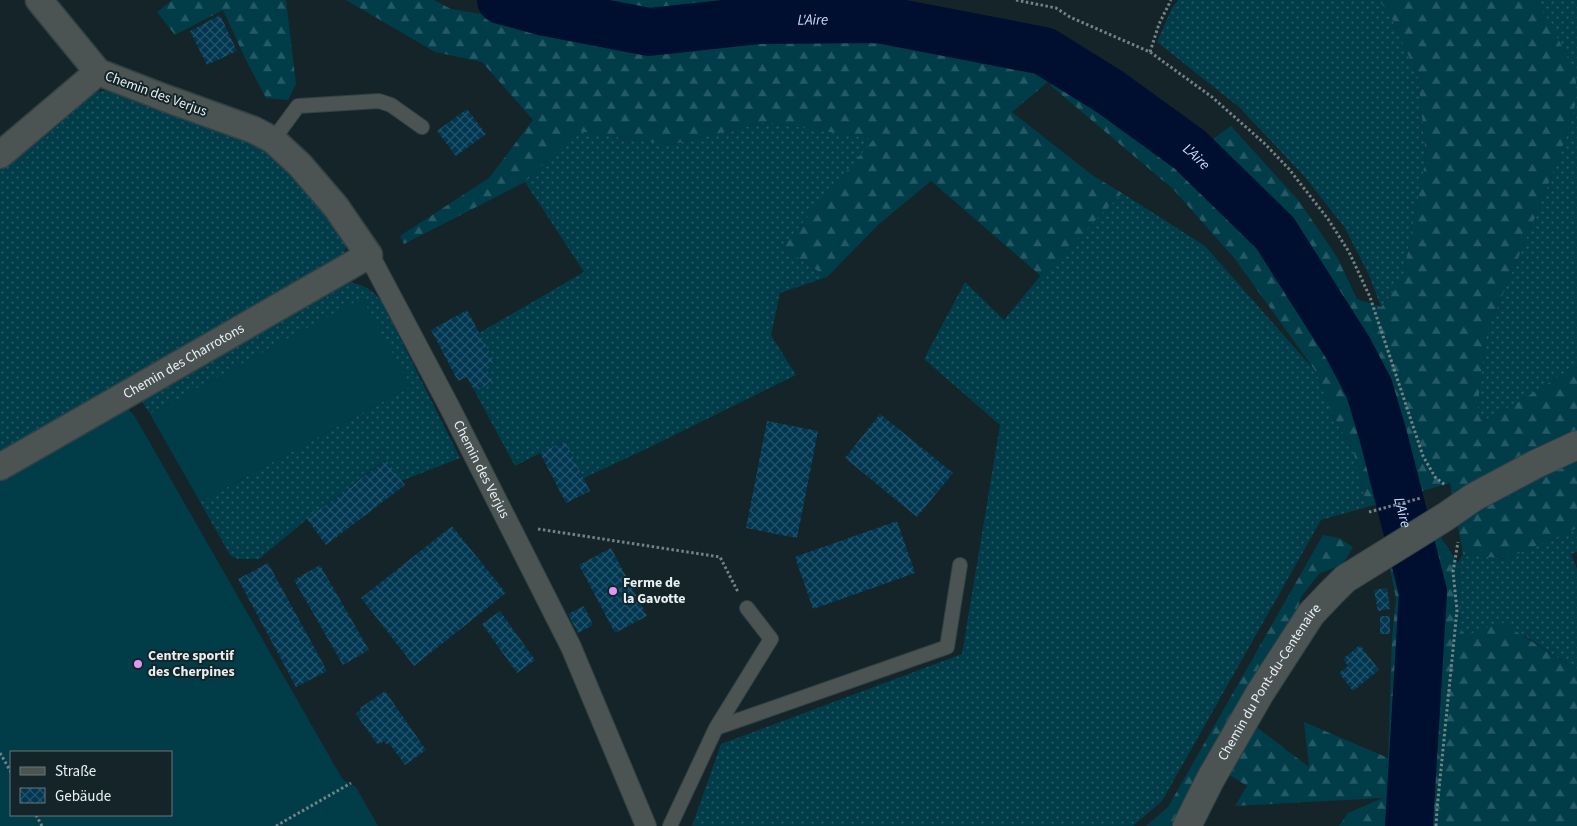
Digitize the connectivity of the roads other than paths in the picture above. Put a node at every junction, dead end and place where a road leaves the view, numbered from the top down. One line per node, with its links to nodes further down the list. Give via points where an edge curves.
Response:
1 (39, 0): 2 (street, Chemin des Verjus)
2 (98, 72): 4 (street, Chemin des Verjus); 5 (street)
3 (422, 127): 4 (lane, via 391,105 379,101 298,106)
4 (273, 140): 6 (street, Chemin des Verjus, via 300,165 336,207)
5 (0, 155)
6 (369, 255): 8 (street, Chemin des Charrotons); 12 (street, Chemin des Verjus, via 571,647)
7 (1577, 445): 14 (street, Chemin du Pont-du-Centenaire, via 1474,497 1450,505 1345,579 1311,614 1260,693)
8 (0, 467)
9 (960, 565): 11 (lane, via 946,647)
10 (747, 608): 11 (lane, via 771,639)
11 (716, 728): 13 (lane)
12 (646, 826)
13 (670, 826)
14 (1187, 826)

